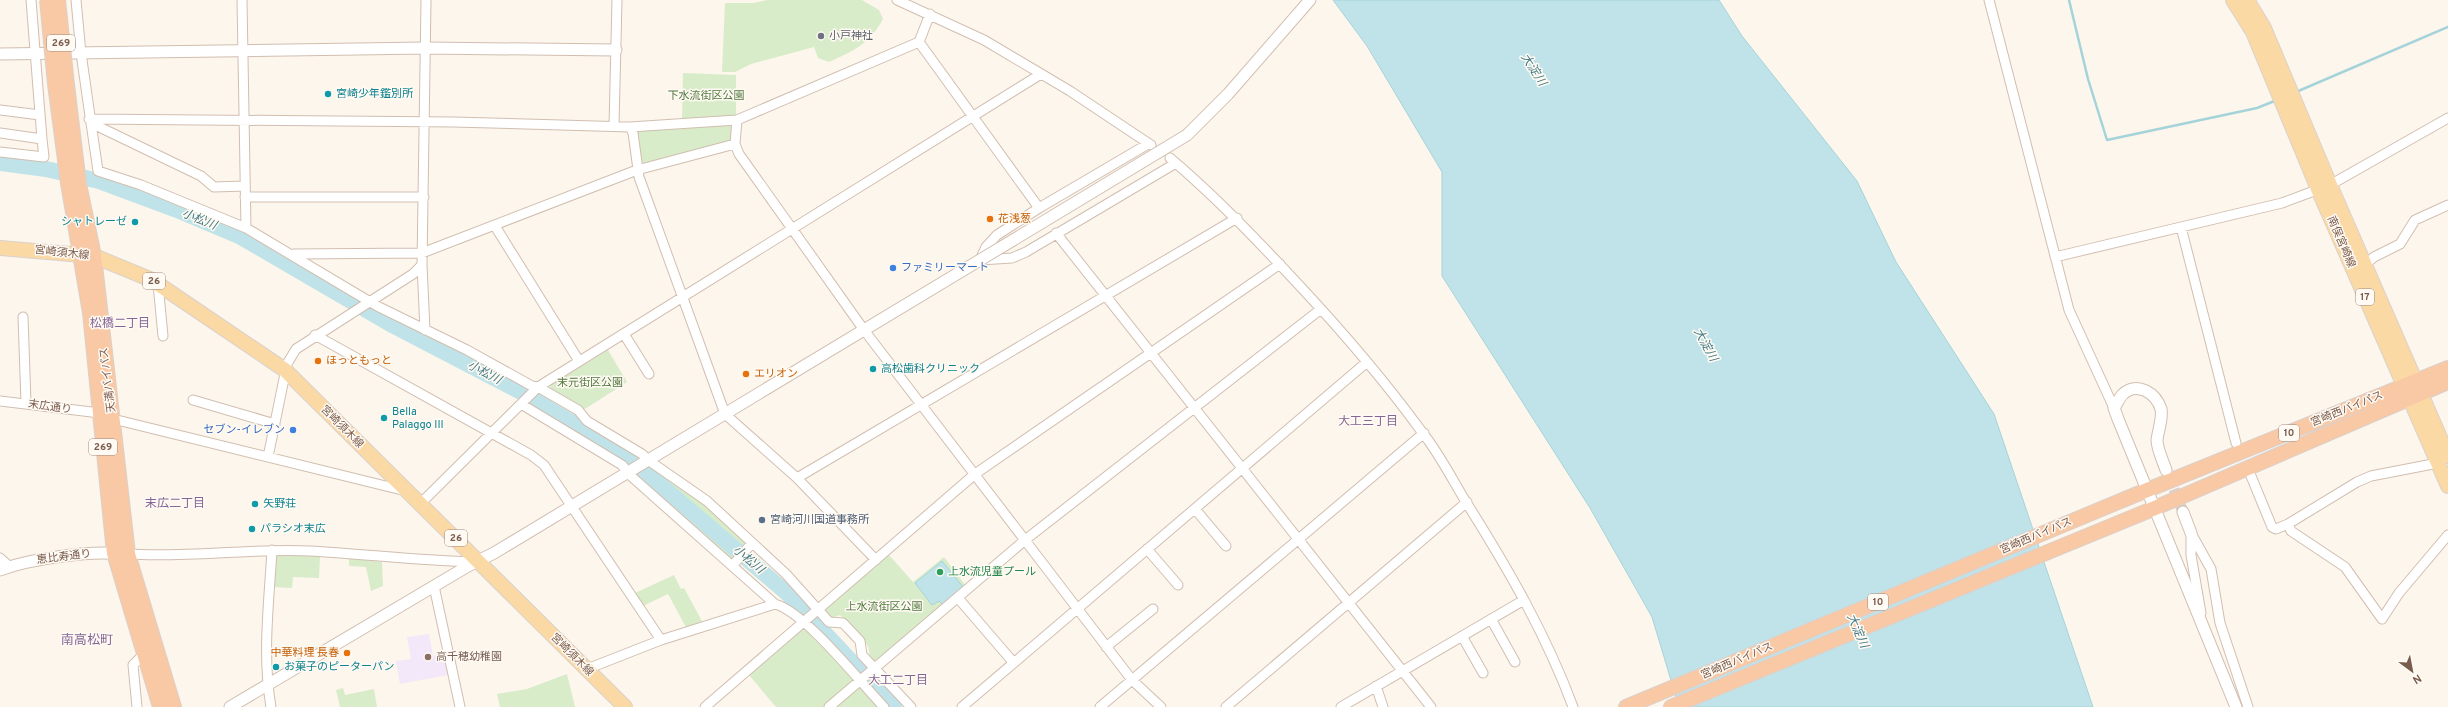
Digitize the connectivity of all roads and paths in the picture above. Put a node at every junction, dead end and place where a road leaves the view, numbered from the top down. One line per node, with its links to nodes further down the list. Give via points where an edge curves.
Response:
1 (31, 0): 18 (street)
2 (46, 0): 22 (highway, 天満バイパス / 269, bridge)
3 (58, 0): 22 (highway, 天満バイパス / 269, bridge)
4 (76, 0): 19 (street)
5 (242, 0): 17 (street)
6 (426, 0): 15 (street)
7 (617, 0): 16 (street)
8 (898, 0): 13 (street)
9 (1310, 0): 58 (street, bridge, via 1228,94 1187,136)
10 (1989, 0): 57 (street)
11 (2233, 0): 23 (main road, 南俣宮崎線 / 17)
12 (2248, 0): 23 (main road, 南俣宮崎線 / 17, via 2264,28)
13 (930, 14): 14 (street); 21 (street, via 984,40)
14 (919, 42): 26 (street); 28 (street)
15 (425, 48): 16 (street); 17 (street); 31 (street)
16 (616, 50): 32 (street)
17 (243, 51): 19 (street); 30 (street)
18 (35, 53): 19 (street); 20 (street); 25 (street)
19 (80, 53): 29 (street)
20 (0, 54)
21 (1041, 74): 26 (street); 45 (street, via 1150,144)
22 (61, 85): 39 (highway, 天満バイパス / 269)
23 (2282, 88): 41 (main road, 南俣宮崎線 / 17)
24 (0, 110): 25 (street)
25 (40, 115): 35 (street)
26 (973, 116): 45 (street); 50 (street)
27 (2448, 118): 41 (street)
28 (737, 120): 33 (street); 36 (street)
29 (90, 121): 30 (street); 40 (street, via 201,176 214,187); 49 (street, via 98,171 141,185)
30 (244, 121): 31 (street); 40 (street)
31 (426, 122): 32 (street); 43 (street)
32 (614, 126): 33 (street)
33 (630, 127): 38 (street)
34 (0, 133): 35 (street)
35 (42, 139): 37 (street, via 44,157)
36 (735, 144): 38 (street); 50 (street, via 739,154)
37 (0, 152)
38 (637, 170): 47 (street); 64 (street)
39 (73, 183): 54 (highway, 天満バイパス / 269); 56 (highway, 天満バイパス / 269)
40 (245, 186): 42 (street)
41 (2324, 187): 48 (street, via 2282,203); 61 (main road, 南俣宮崎線 / 17); 81 (main road, 南俣宮崎線 / 17)
42 (245, 197): 43 (street); 49 (street)
43 (424, 197): 53 (street)
44 (2448, 205): 61 (street, via 2415,220 2400,244 2374,257)
45 (1039, 208): 58 (street, via 997,235 986,247)
46 (1237, 218): 51 (street, via 1173,161); 59 (street); 63 (street)
47 (495, 226): 53 (street); 74 (street)
48 (2181, 227): 57 (street); 95 (street)
49 (246, 228): 55 (street)
50 (792, 229): 64 (street); 69 (street)
51 (1056, 233): 58 (street, via 1012,258); 63 (street)
52 (0, 248): 54 (main road, 宮崎須木線 / 26)
53 (422, 253): 55 (street); 60 (street)
54 (79, 254): 56 (main road, 宮崎須木線 / 26); 89 (highway, 天満バイパス / 269, via 90,313)
55 (294, 254): 65 (street)
56 (94, 256): 62 (main road, 宮崎須木線 / 26); 91 (highway, 天満バイパス / 269)
57 (2055, 257): 87 (street, via 2069,310)
58 (980, 260): 69 (street)
59 (1280, 264): 66 (street); 73 (street)
60 (422, 265): 65 (street, via 413,274); 68 (street)
61 (2364, 266): 81 (main road, 南俣宮崎線 / 17)
62 (158, 284): 72 (street); 77 (main road, 宮崎須木線 / 26)
63 (1105, 295): 73 (street); 86 (street)
64 (682, 298): 70 (street); 90 (street)
65 (370, 302): 68 (street); 71 (street)
66 (1321, 309): 75 (street); 88 (street)
67 (23, 317): 84 (street)
68 (425, 330): 80 (street)
69 (864, 330): 86 (street); 90 (street)
70 (624, 334): 74 (street); 78 (street)
71 (315, 335): 77 (street, via 296,348); 93 (street)
72 (163, 336)
73 (1151, 353): 88 (street); 102 (street)
74 (579, 362): 80 (street)
75 (1367, 362): 94 (street); 99 (street)
76 (2448, 368): 81 (highway, 宮崎西バイパス / 10)
77 (285, 370): 92 (street); 107 (main road, 宮崎須木線 / 26)
78 (649, 374)
79 (2448, 382): 81 (highway, 宮崎西バイパス / 10)
80 (538, 387): 85 (street); 98 (street, via 578,410 587,421)
81 (2412, 390): 97 (main road, 南俣宮崎線 / 17); 106 (highway, 宮崎西バイパス / 10); 111 (highway, 宮崎西バイパス / 10)
82 (193, 400): 92 (street)
83 (0, 401): 84 (street, 末広通り)
84 (26, 403): 89 (street, 末広通り)
85 (521, 404): 93 (street); 101 (street)
86 (921, 404): 102 (street); 104 (street)
87 (2114, 408): 100 (street, via 2122,394 2133,389 2150,392 2158,401 2161,411 2157,442); 106 (street)
88 (1195, 409): 99 (street); 117 (street)
89 (100, 413): 91 (street, 末広通り); 123 (highway, 天満バイパス / 269)
90 (725, 414): 98 (street); 104 (street)
91 (113, 419): 96 (street, 末広通り); 124 (highway, 天満バイパス / 269)
92 (275, 424): 96 (street)
93 (491, 432): 109 (street); 110 (street, via 544,465)
94 (1424, 433): 108 (street); 118 (street)
95 (2236, 443)
96 (268, 457): 107 (street, 末広通り)
97 (2443, 459): 105 (main road, 南俣宮崎線 / 17); 114 (street, via 2370,476)
98 (648, 460): 101 (street); 119 (street, via 707,501)
99 (1242, 468): 112 (street); 118 (street)
100 (2166, 470)
101 (630, 471): 110 (street); 128 (street)
102 (975, 474): 117 (street); 126 (street)
103 (2251, 476): 114 (street, via 2272,527 2276,529)
104 (798, 478): 126 (street)
105 (2448, 486)
106 (2147, 490): 111 (street); 175 (highway, 宮崎西バイパス / 10)
107 (407, 492): 109 (main road, 宮崎須木線 / 26)
108 (1467, 502): 133 (street); 134 (street)
109 (421, 503): 127 (main road, 宮崎須木線 / 26)
110 (570, 506): 127 (street); 143 (street)
111 (2155, 508): 141 (street); 176 (highway, 宮崎西バイパス / 10)
112 (1195, 509): 120 (street); 121 (street)
113 (2183, 512): 115 (street)
114 (2288, 524): 116 (street, via 2291,531 2345,567 2382,619 2399,593)
115 (2191, 533): 141 (street, via 2191,555); 178 (street, via 2211,569 2220,623)
116 (2448, 535)
117 (1025, 540): 132 (street); 136 (street)
118 (1298, 540): 134 (street); 152 (street)
119 (752, 543): 128 (street); 138 (street, via 786,574)
120 (1226, 546)
121 (1147, 549): 130 (street); 136 (street)
122 (272, 550): 124 (street, via 167,556); 127 (street, via 420,561); 154 (street, via 266,654)
123 (114, 553): 124 (street, 恵比寿通り); 129 (street, 恵比寿通り, via 37,560); 145 (highway, 天満バイパス / 269)
124 (128, 554): 158 (highway, 天満バイパス / 269)
125 (0, 558): 129 (street)
126 (876, 560): 138 (street)
127 (480, 562): 131 (street, via 468,566); 149 (main road, 宮崎須木線 / 26)
128 (733, 564): 135 (street)
129 (4, 568)
130 (1178, 585)
131 (434, 586): 154 (street); 161 (street)
132 (958, 598): 146 (street); 148 (street)
133 (1524, 600): 139 (street); 174 (street, via 1552,656)
134 (1348, 603): 150 (street); 170 (street)
135 (775, 604): 140 (street, via 785,607); 143 (street)
136 (1078, 609): 144 (street); 146 (street)
137 (1153, 609): 144 (street)
138 (818, 610): 140 (street); 148 (street, via 829,622 842,623 860,641 862,655)
139 (1491, 619): 142 (street); 147 (street)
140 (805, 622): 153 (street); 163 (street)
141 (2204, 630): 177 (street)
142 (1462, 636): 150 (street); 151 (street)
143 (661, 640): 149 (street)
144 (1106, 647): 152 (street)
145 (144, 654): 156 (street, via 133,664); 157 (highway, 天満バイパス / 269)
146 (1013, 662): 167 (street)
147 (1514, 662)
148 (875, 668): 153 (street); 166 (street)
149 (587, 669): 162 (main road, 宮崎須木線 / 26)
150 (1402, 671): 155 (street); 173 (street)
151 (1483, 673)
152 (1132, 680): 168 (street); 169 (street)
153 (860, 681): 164 (street); 165 (street)
154 (267, 685): 159 (street); 160 (street)
155 (1376, 686): 171 (street); 172 (street)
156 (137, 707)
157 (160, 707)
158 (174, 707)
159 (230, 707)
160 (271, 707)
161 (460, 707)
162 (625, 707)
163 (705, 707)
164 (830, 707)
165 (884, 707)
166 (911, 707)
167 (962, 707)
168 (1100, 707)
169 (1161, 707)
170 (1226, 707)
171 (1341, 707)
172 (1383, 707)
173 (1431, 707)
174 (1573, 707)
175 (1626, 707)
176 (1671, 707)
177 (2236, 707)
178 (2248, 707)

